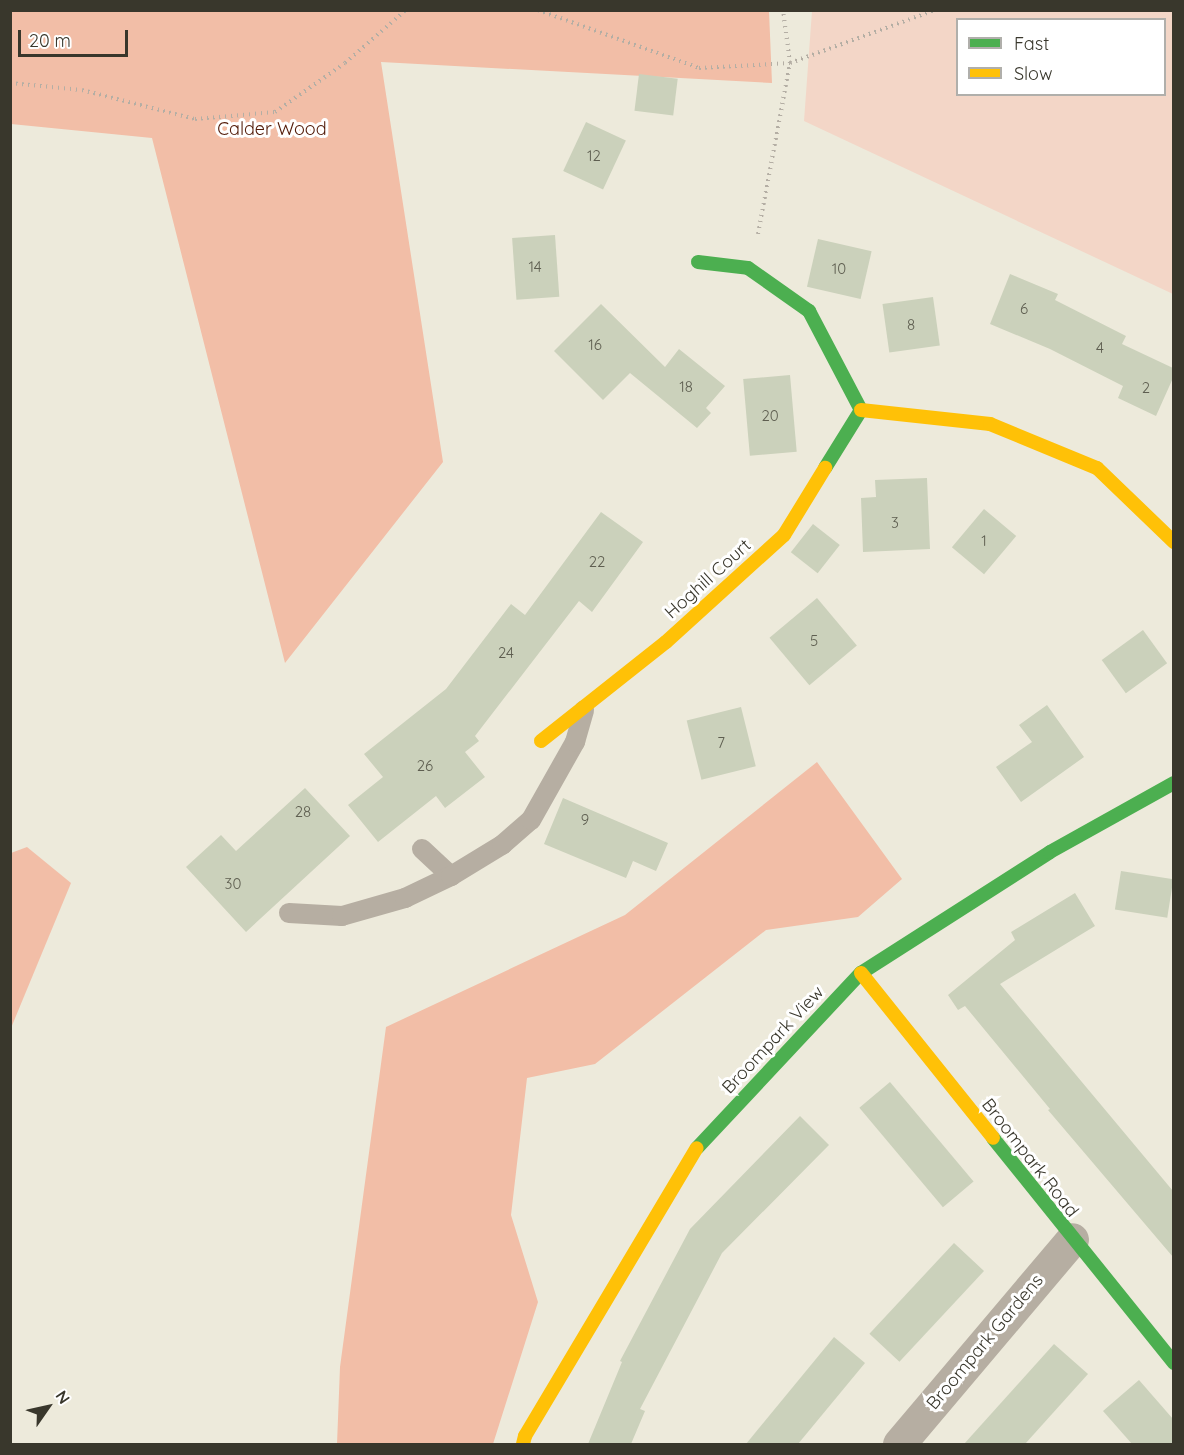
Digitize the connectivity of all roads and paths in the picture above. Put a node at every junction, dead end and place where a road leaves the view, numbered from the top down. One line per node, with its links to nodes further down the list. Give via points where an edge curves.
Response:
1 (406, 10): 6 (path, via 345,63 275,112 195,119 82,90)
2 (538, 10): 5 (path, via 699,68)
3 (783, 10): 5 (path)
4 (935, 10): 5 (path)
5 (790, 63): 8 (path, via 761,223)
6 (10, 82)
7 (698, 262): 8 (street)
8 (748, 268): 9 (street, via 809,311)
9 (861, 410): 10 (street, via 990,423 1097,468); 11 (street, Hoghill Court, via 784,535 666,642)
10 (1173, 542)
11 (585, 707): 12 (street, Hoghill Court); 15 (lane, via 575,742 531,819 502,844)
12 (541, 741)
13 (1173, 783): 17 (street, Broompark View, via 1050,852)
14 (422, 849): 15 (lane)
15 (451, 876): 16 (lane, via 405,898 342,916)
16 (289, 913)
17 (861, 973): 18 (street, Broompark Road); 20 (street, Broompark View, via 702,1140)
18 (1072, 1239): 19 (street, Broompark Road); 21 (street, Broompark Gardens)
19 (1173, 1363)
20 (523, 1444)
21 (899, 1444)

